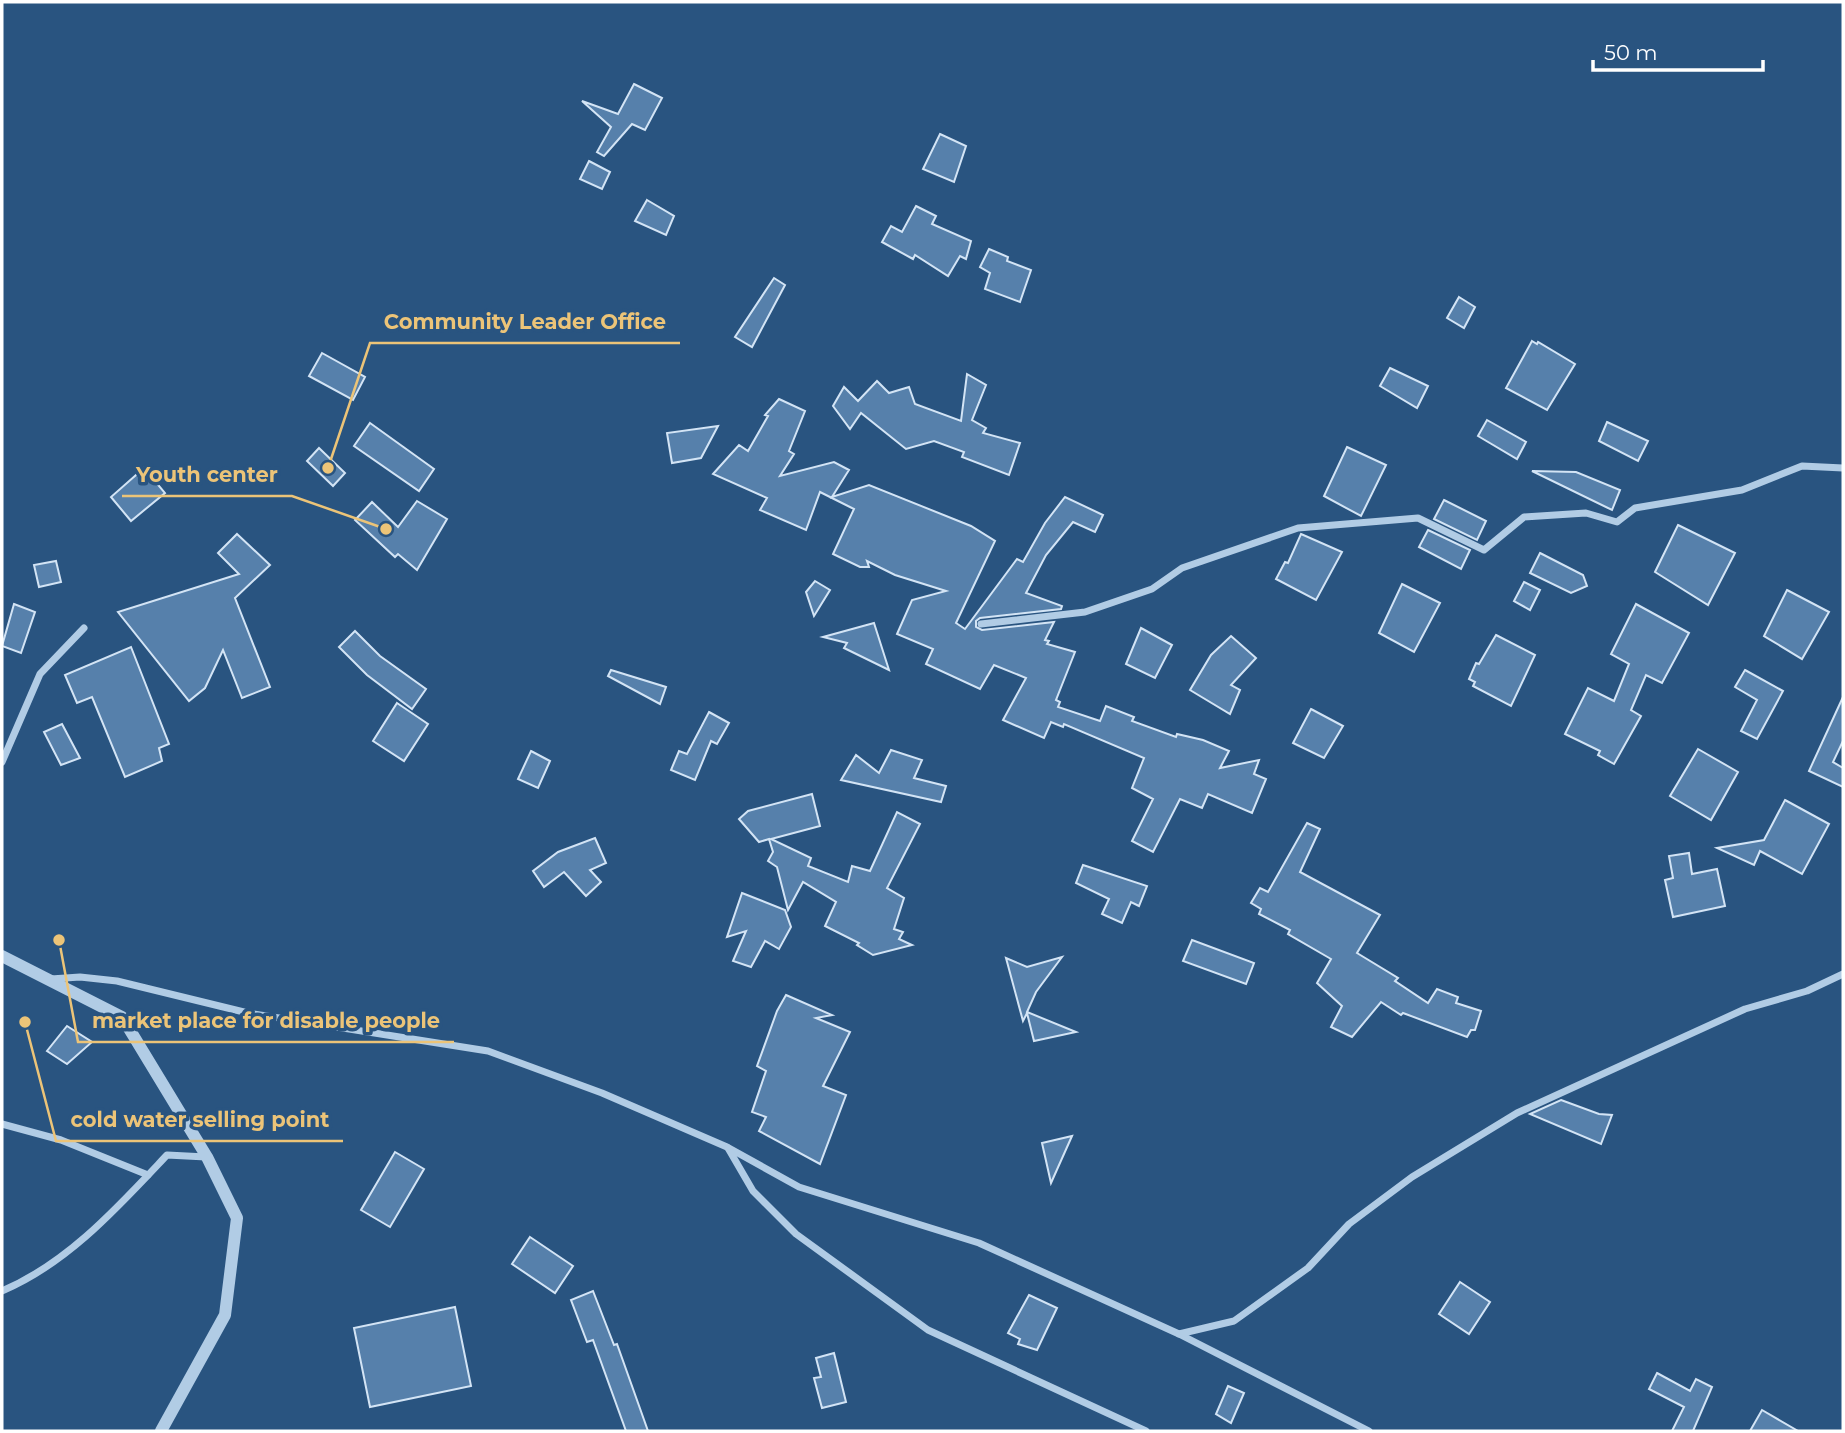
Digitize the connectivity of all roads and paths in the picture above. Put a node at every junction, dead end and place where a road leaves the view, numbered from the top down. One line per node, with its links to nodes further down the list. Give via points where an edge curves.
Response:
1 (1843, 468): 2 (street, via 1802,466 1742,490 1635,508 1617,522 1586,513 1524,517 1484,550 1418,518 1298,528 1182,568 1152,589 1085,612)
2 (981, 624)
3 (84, 628): 4 (street, via 40,674)
4 (2, 762)
5 (2, 956): 7 (street)
6 (1843, 974): 13 (street, via 1807,991 1745,1009 1517,1113 1412,1177 1349,1224 1308,1268 1234,1321)
7 (49, 980): 9 (street, via 117,981 248,1013 488,1051 602,1093); 10 (street, via 122,1017)
8 (2, 1124): 11 (street, via 61,1139)
9 (727, 1147): 13 (street, via 799,1187 979,1243); 15 (street, via 753,1191 796,1234 928,1330)
10 (207, 1157): 11 (street, via 167,1155); 14 (street, via 237,1218 225,1315)
11 (148, 1175): 12 (street, via 97,1228 31,1279)
12 (2, 1291)
13 (1179, 1334): 16 (street)
14 (161, 1431)
15 (1146, 1431)
16 (1369, 1431)

